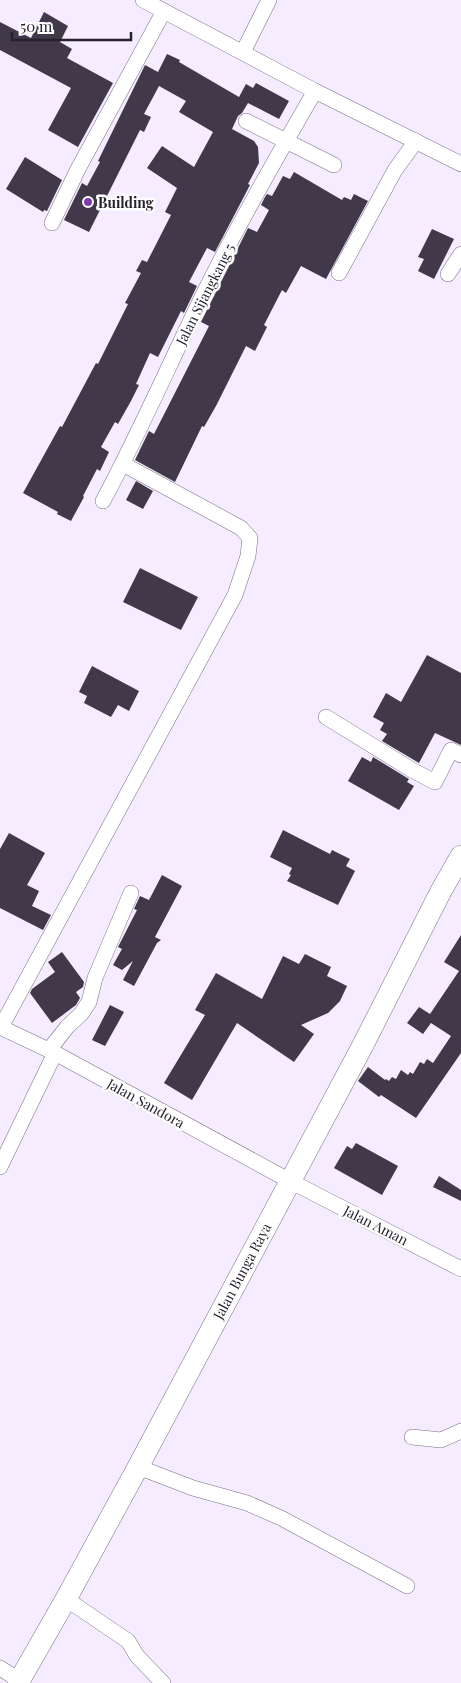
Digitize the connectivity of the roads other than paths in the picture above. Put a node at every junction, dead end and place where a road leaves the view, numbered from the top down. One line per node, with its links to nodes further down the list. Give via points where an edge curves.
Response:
1 (144, 0): 3 (street)
2 (270, 0): 4 (street)
3 (164, 11): 4 (street); 11 (street, via 96,134)
4 (243, 52): 5 (street)
5 (315, 91): 7 (street); 8 (street, Jalan Sijangkang 5)
6 (246, 121): 8 (street)
7 (416, 141): 9 (street); 13 (street, via 395,170)
8 (286, 142): 10 (street); 15 (street, Jalan Sijangkang 5, via 203,295)
9 (460, 162)
10 (334, 166)
11 (52, 223)
12 (461, 254): 14 (street)
13 (339, 273)
14 (448, 274)
15 (123, 464): 16 (street, Jalan Sijangkang 5); 21 (street, via 241,528 250,538 248,556 235,595)
16 (103, 501)
17 (326, 717): 18 (street, via 435,782 451,750)
18 (461, 755)
19 (461, 856): 24 (street, Jalan Bunga Raya)
20 (131, 893): 22 (street, via 95,978 89,1002 67,1027)
21 (1, 1027): 22 (street, Jalan Sandora)
22 (52, 1052): 23 (street); 24 (street, Jalan Sandora)
23 (0, 1167)
24 (290, 1181): 25 (street, Jalan Aman); 28 (street, Jalan Bunga Raya)
25 (461, 1269)
26 (461, 1431): 27 (street, via 441,1440)
27 (412, 1437)
28 (138, 1467): 29 (street, via 194,1488 247,1502); 30 (street, Jalan Bunga Raya)
29 (407, 1586)
30 (66, 1599): 32 (street, Jalan Bunga Raya); 33 (street, via 128,1641 137,1656)
31 (0, 1668): 32 (street)
32 (19, 1681)
33 (163, 1683)

